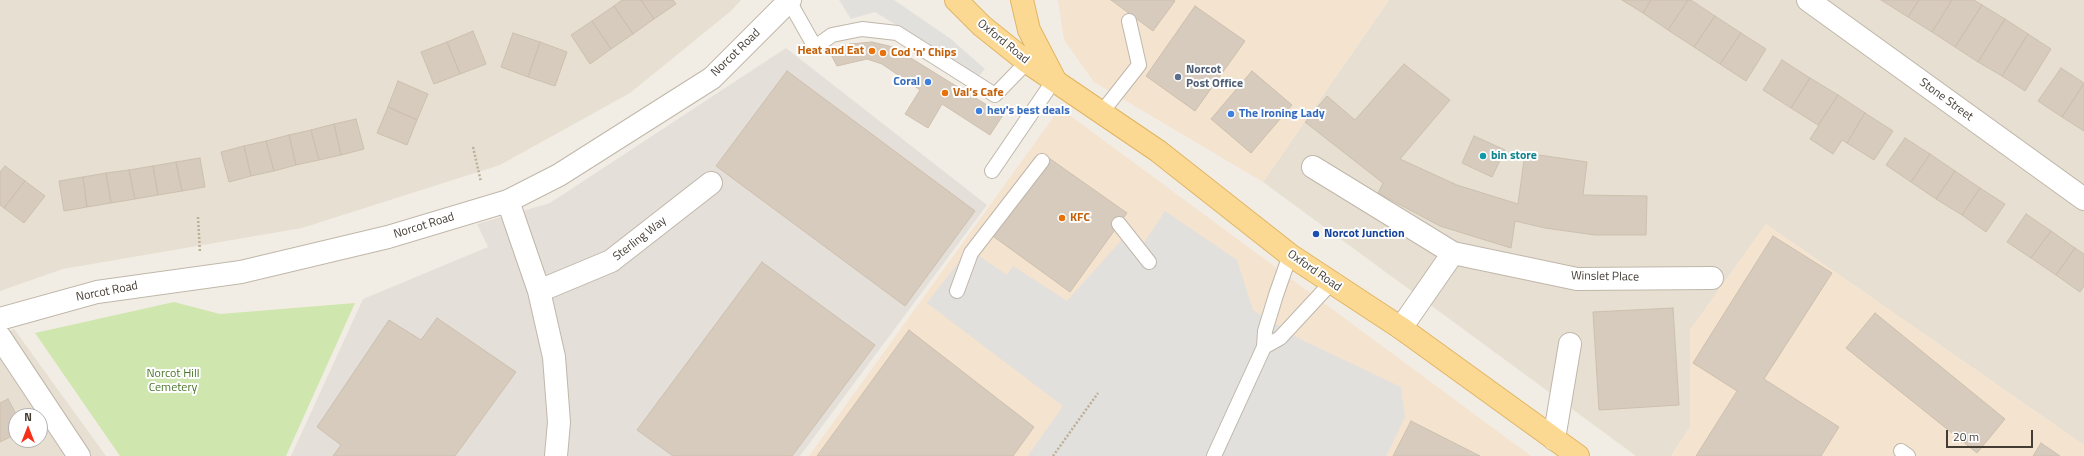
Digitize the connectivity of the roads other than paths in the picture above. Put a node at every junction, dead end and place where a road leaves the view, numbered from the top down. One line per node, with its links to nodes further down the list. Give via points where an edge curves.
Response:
1 (789, 0): 6 (lane, via 814,47 832,35 862,29 897,33 996,94); 14 (street, Norcot Road, via 712,78 559,175)
2 (956, 0): 6 (main road, Oxford Road, via 982,26)
3 (1022, 0): 7 (main road, Oxford Road, via 1029,30)
4 (1808, 0): 13 (street, Stone Street)
5 (1129, 21): 8 (lane, via 1139,65)
6 (1027, 62): 7 (main road, Oxford Road)
7 (1054, 80): 8 (main road, Oxford Road); 11 (lane)
8 (1102, 112): 17 (main road, Oxford Road, via 1185,171)
9 (1042, 161): 22 (lane, via 971,253)
10 (1313, 167): 16 (street, Winslet Place)
11 (992, 171)
12 (711, 183): 21 (street, Sterling Way, via 611,261)
13 (2084, 199)
14 (508, 201): 21 (street); 23 (street, Norcot Road, via 388,237 249,270 97,292)
15 (1119, 224): 18 (lane)
16 (1453, 253): 19 (street, Winslet Place, via 1577,279); 24 (street)
17 (1290, 255): 20 (main road, Oxford Road); 27 (lane, via 1265,331)
18 (1150, 262)
19 (1712, 278)
20 (1331, 283): 24 (main road, Oxford Road); 27 (lane, via 1280,338)
21 (539, 291): 30 (street, via 554,357 559,422)
22 (957, 291)
23 (0, 319)
24 (1401, 328): 28 (main road, Oxford Road)
25 (0, 337): 29 (street)
26 (1570, 344): 28 (street)
27 (1264, 347): 31 (lane)
28 (1554, 439): 32 (main road, Oxford Road)
29 (79, 456)
30 (556, 456)
31 (1214, 456)
32 (1578, 456)

